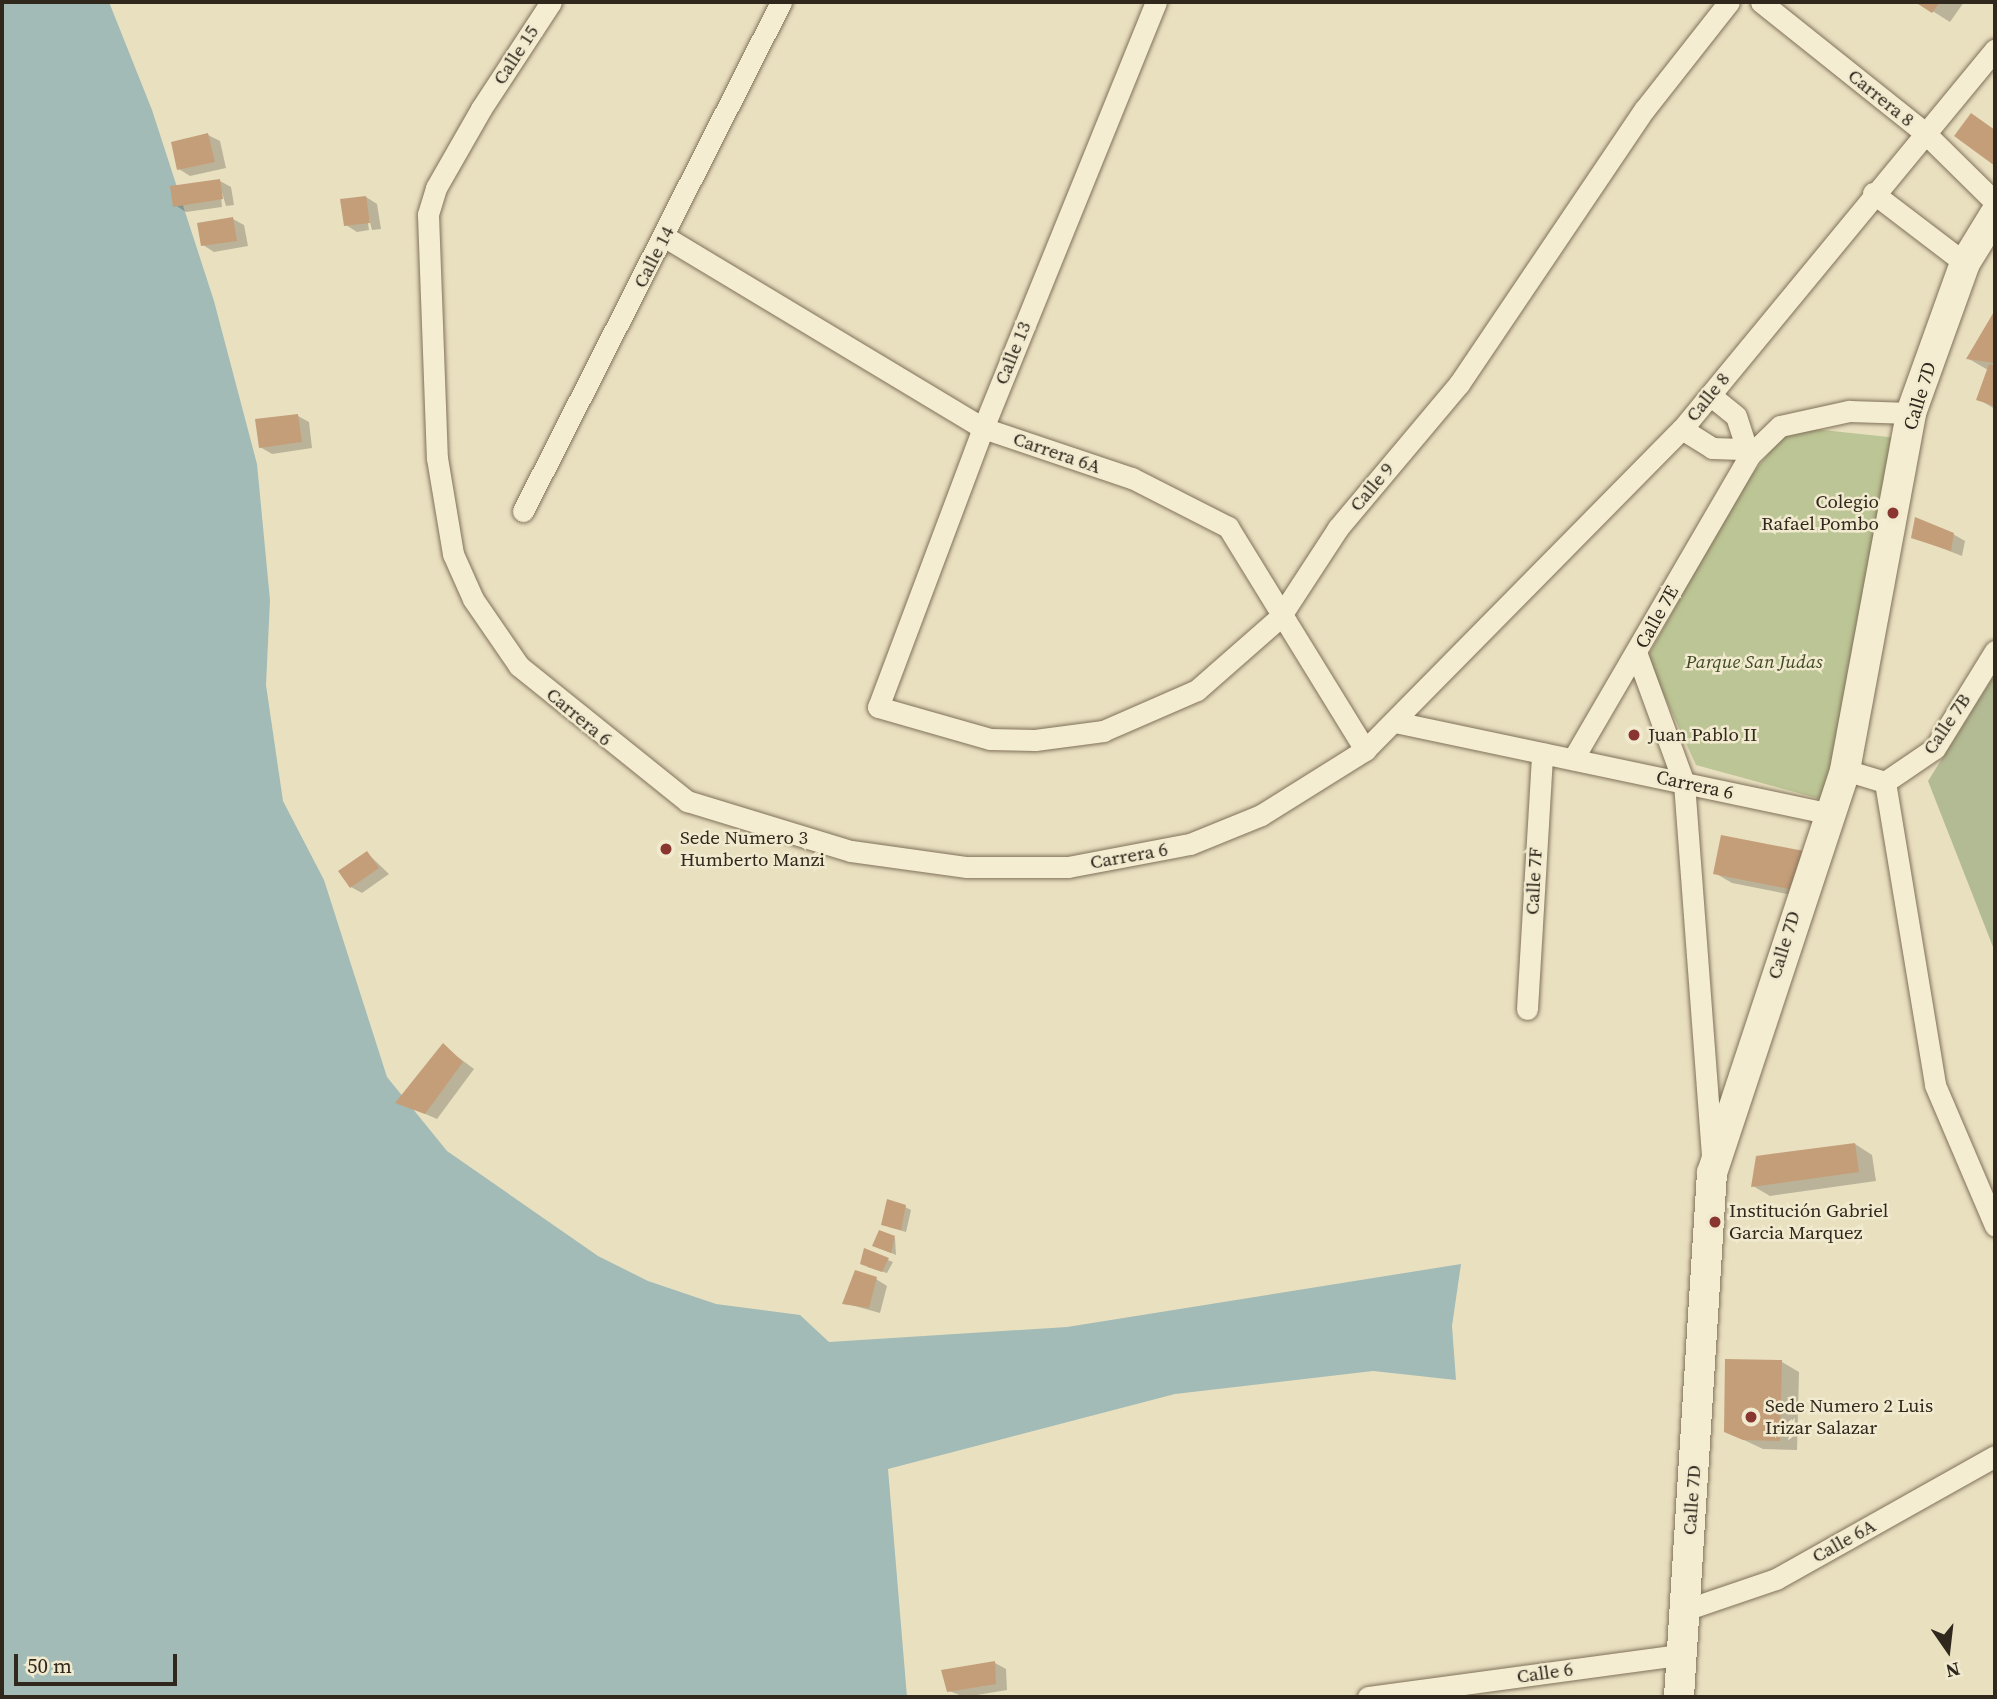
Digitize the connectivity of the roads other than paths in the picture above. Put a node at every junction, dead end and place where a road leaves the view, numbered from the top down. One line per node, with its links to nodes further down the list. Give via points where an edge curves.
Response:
1 (551, 2): 19 (street, Calle 15, via 481,109 436,188 428,215 438,458 453,554)
2 (781, 2): 11 (street, Calle 14)
3 (1156, 2): 15 (street, Calle 13)
4 (1728, 2): 20 (street, Calle 9, via 1644,110 1458,384 1338,528)
5 (1761, 2): 7 (street, Carrera 8)
6 (1995, 49): 7 (street, Calle 8)
7 (1924, 132): 8 (street, Calle 8); 9 (street, Carrera 8)
8 (1874, 193): 12 (street); 13 (street, Calle 8)
9 (1995, 202)
10 (1995, 214): 12 (main road, Calle 7D)
11 (665, 237): 15 (street, Carrera 6A); 18 (street, Calle 14)
12 (1965, 263): 14 (main road, Calle 7D)
13 (1710, 395): 16 (street, Calle 8); 17 (street, via 1736,416)
14 (1911, 414): 17 (street, Calle 7E, via 1849,411 1780,426); 28 (main road, Calle 7D)
15 (983, 428): 20 (street, Carrera 6A, via 1132,478 1227,527); 23 (street, Calle 13)
16 (1682, 429): 17 (street, via 1712,448); 24 (street, Calle 8)
17 (1746, 453): 22 (street, Calle 7E)
18 (523, 510)
19 (473, 599): 25 (street, Carrera 6, via 519,666 687,801 851,851 1023,868 1068,867 1172,849 1261,815)
20 (1280, 617): 23 (street, Calle 9, via 1197,690 1103,730 990,739); 25 (street, Carrera 6A)
21 (1995, 651): 29 (street, Calle 7B, via 1935,748)
22 (1636, 652): 27 (street); 30 (street, Calle 7E)
23 (878, 707)
24 (1395, 722): 25 (street, Carrera 6); 26 (street, Carrera 6)
25 (1365, 750)
26 (1542, 753): 27 (street, Carrera 6); 32 (street, Calle 7F)
27 (1573, 760): 30 (street, Carrera 6)
28 (1845, 771): 29 (street); 31 (main road, Calle 7D)
29 (1885, 782): 34 (street, via 1935,1086)
30 (1684, 783): 31 (street, Carrera 6); 33 (street, Calle 7E)
31 (1831, 814): 33 (main road, Calle 7D)
32 (1527, 1009)
33 (1712, 1173): 36 (main road, Calle 7D)
34 (1995, 1226)
35 (1995, 1456): 36 (street, Calle 6A, via 1776,1579)
36 (1685, 1610): 37 (main road, Calle 7D)
37 (1680, 1655): 38 (street, Calle 6); 39 (main road, Calle 7D)
38 (1368, 1697)
39 (1679, 1697)

